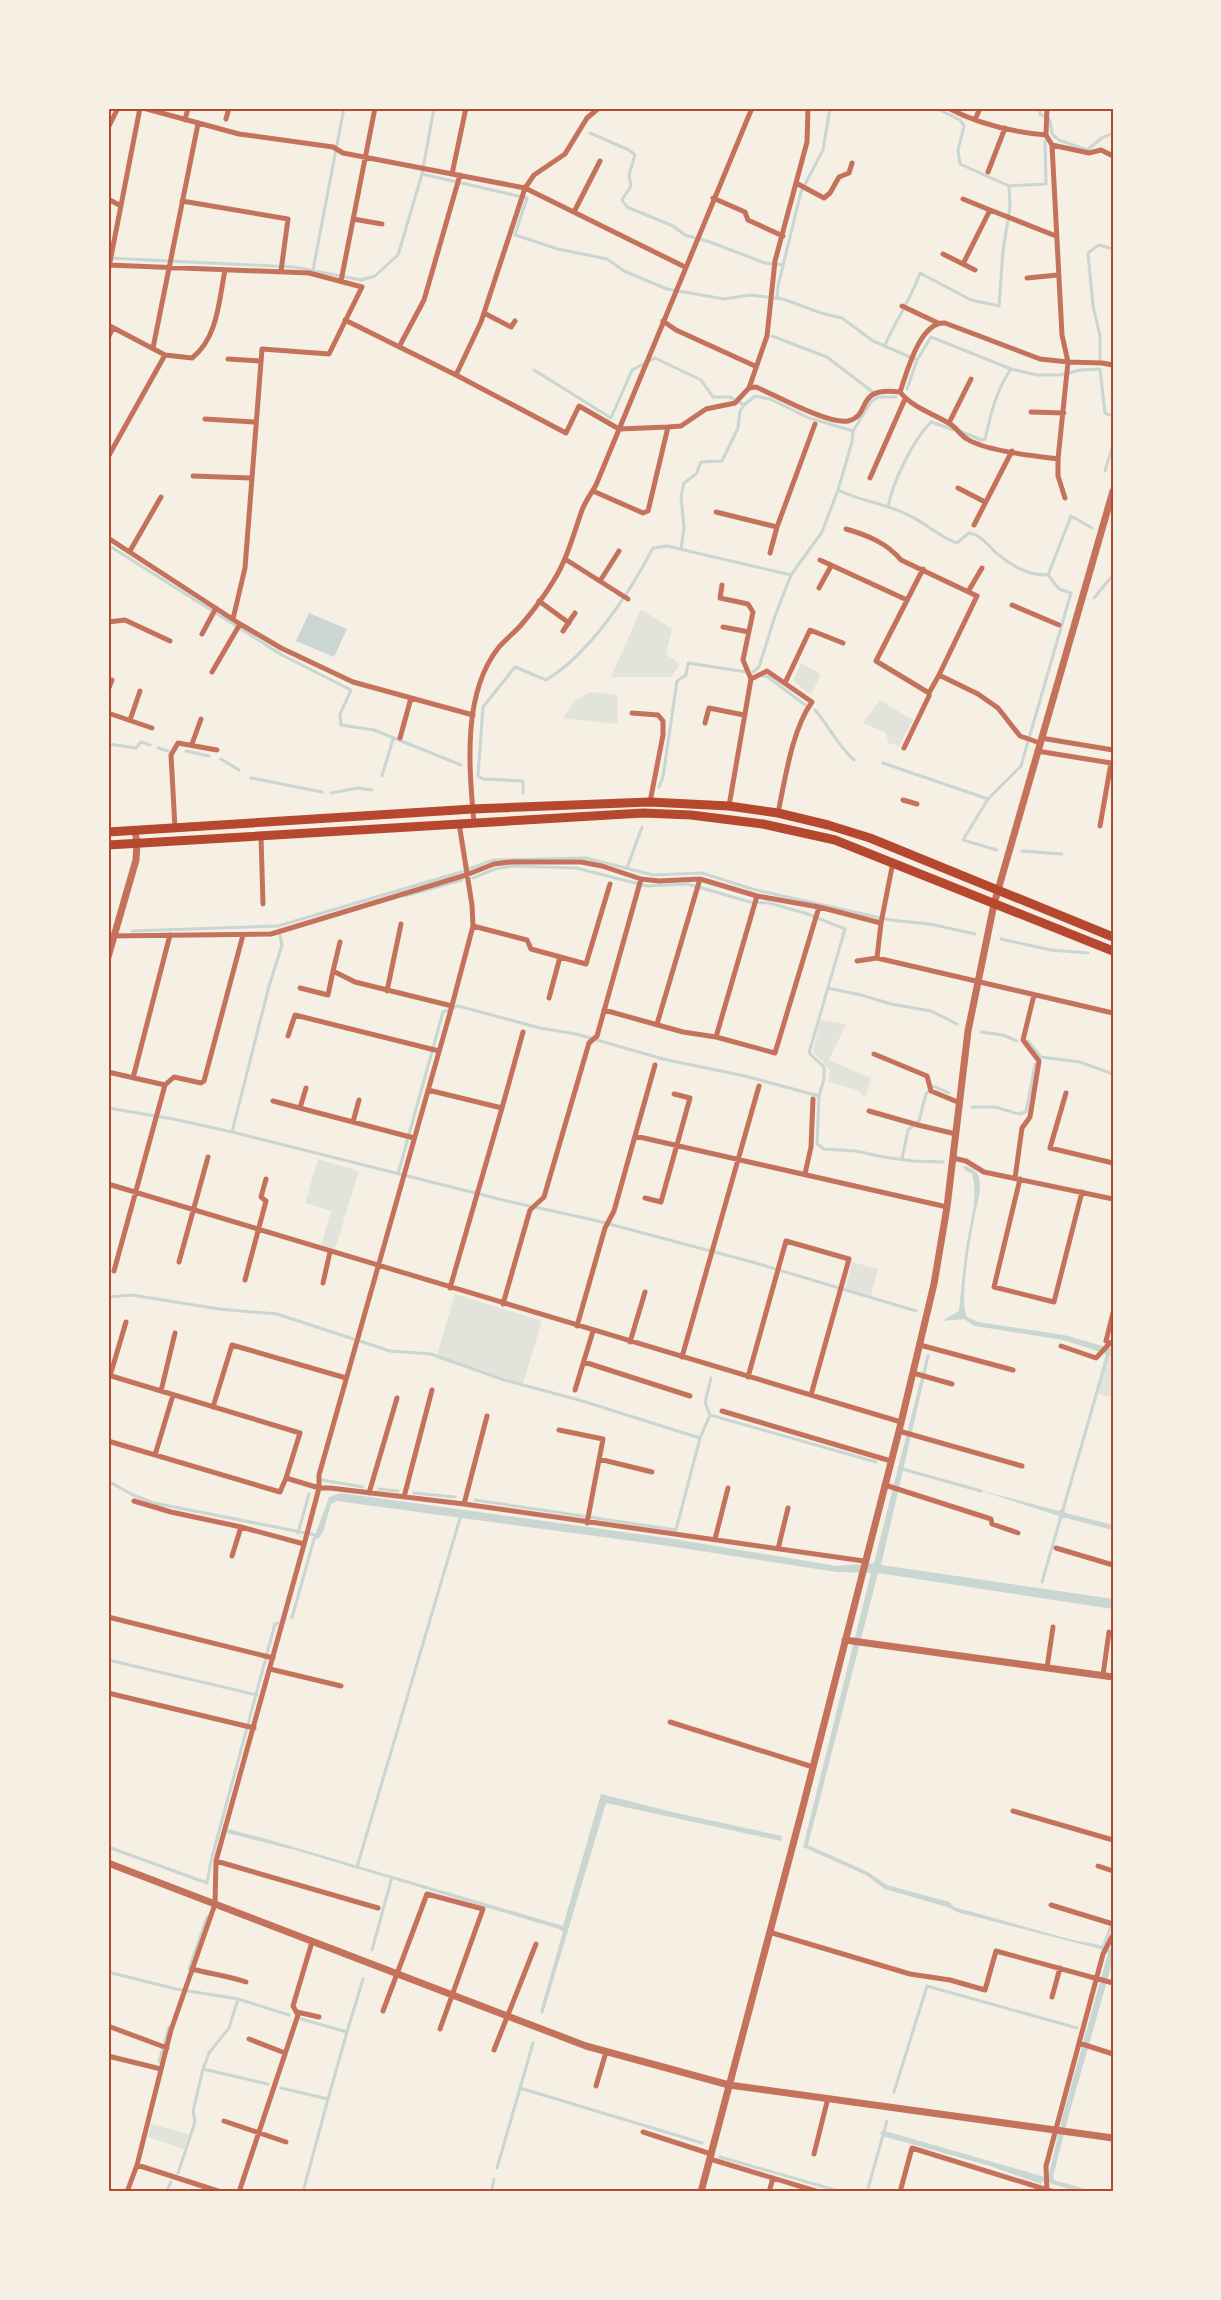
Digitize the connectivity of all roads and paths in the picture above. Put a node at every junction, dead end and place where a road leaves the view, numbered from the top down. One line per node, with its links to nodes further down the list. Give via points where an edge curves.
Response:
1 (118, 108): 17 (street)
2 (142, 108): 14 (street); 34 (street)
3 (188, 108): 14 (street)
4 (229, 108): 13 (street)
5 (375, 108): 22 (street)
6 (466, 108): 26 (street)
7 (599, 108): 29 (street, via 587,118 565,154 534,175)
8 (752, 108): 30 (street)
9 (808, 108): 28 (street)
10 (948, 108): 15 (street)
11 (980, 108): 15 (street)
12 (1047, 111): 19 (street)
13 (226, 119)
14 (185, 120): 16 (street)
15 (975, 120): 18 (street)
16 (198, 124): 22 (street); 33 (street)
17 (108, 128)
18 (1005, 128): 19 (street); 25 (street)
19 (1046, 135): 20 (street)
20 (1052, 145): 21 (street, via 1089,153 1101,150); 40 (street)
21 (1113, 156)
22 (365, 157): 26 (street); 37 (street)
23 (600, 161): 36 (street)
24 (852, 163): 28 (street, via 849,174 839,177 824,198)
25 (988, 172)
26 (452, 174): 27 (street)
27 (458, 180): 29 (street); 61 (street, via 424,300)
28 (800, 186): 39 (street)
29 (523, 193): 36 (street); 54 (street)
30 (713, 198): 39 (street, via 746,212 748,220); 46 (street)
31 (108, 199): 34 (street)
32 (963, 199): 35 (street)
33 (182, 201): 42 (street); 45 (street, via 288,219)
34 (121, 206): 43 (street)
35 (990, 210): 40 (street); 44 (street)
36 (574, 212): 46 (street)
37 (353, 219): 38 (street); 51 (street)
38 (382, 224)
39 (783, 236): 68 (street, via 775,264 767,336)
40 (1056, 236): 50 (street)
41 (943, 254): 44 (street)
42 (169, 263): 43 (street); 47 (street); 62 (street)
43 (109, 264): 49 (street)
44 (963, 264): 48 (street)
45 (281, 267): 47 (street); 51 (street)
46 (685, 267): 57 (street)
47 (225, 270): 63 (street, via 208,340 192,358)
48 (975, 270)
49 (108, 272)
50 (1058, 274): 52 (street); 66 (street)
51 (342, 277): 55 (street, via 362,287)
52 (1027, 278)
53 (904, 307): 58 (street)
54 (484, 313): 56 (street, via 512,327); 69 (street)
55 (345, 320): 61 (street); 65 (street, via 329,354 262,349)
56 (515, 321)
57 (663, 321): 68 (street); 81 (street)
58 (938, 322): 66 (street, via 1040,359); 72 (street, via 930,327 913,358)
59 (111, 327): 60 (street); 62 (street)
60 (108, 338)
61 (399, 347): 69 (street)
62 (153, 348): 63 (street)
63 (165, 355): 83 (street)
64 (228, 359): 65 (street)
65 (260, 361): 77 (street)
66 (1068, 362): 67 (street); 75 (street)
67 (1113, 365)
68 (755, 366): 71 (street)
69 (456, 375): 81 (street, via 566,433 579,406)
70 (971, 379): 78 (street)
71 (749, 388): 72 (street, via 756,387 818,415 846,422 855,418 873,393); 80 (street, via 737,401 706,409 681,426)
72 (900, 392): 73 (street)
73 (905, 399): 78 (street); 89 (street)
74 (1031, 412): 75 (street)
75 (1064, 413): 86 (street)
76 (205, 419): 77 (street)
77 (255, 422): 88 (street)
78 (949, 423): 84 (street, via 965,439)
79 (815, 424): 98 (street)
80 (668, 428): 81 (street); 91 (street, via 648,511 644,513)
81 (619, 429): 91 (street)
82 (108, 441): 83 (street)
83 (115, 445): 85 (street)
84 (1012, 451): 86 (street); 95 (street)
85 (108, 457)
86 (1058, 459): 94 (street, via 1058,476)
87 (193, 476): 88 (street)
88 (250, 478): 119 (street, via 245,568)
89 (870, 478)
90 (958, 488): 95 (street)
91 (592, 491): 104 (street)
92 (1113, 491): 148 (street)
93 (161, 497): 101 (street)
94 (1065, 498)
95 (986, 502): 97 (street)
96 (716, 512): 98 (street)
97 (974, 525)
98 (777, 527): 103 (street)
99 (846, 529): 108 (street, via 892,549 901,560)
100 (108, 538): 101 (street)
101 (130, 551): 117 (street)
102 (618, 551): 109 (street)
103 (770, 553)
104 (565, 559): 109 (street); 115 (street)
105 (820, 560): 106 (street)
106 (831, 566): 111 (street); 114 (street)
107 (982, 568): 112 (street)
108 (923, 569): 112 (street); 114 (street)
109 (600, 581): 113 (street)
110 (722, 585): 126 (street, via 720,598 748,604 753,612)
111 (819, 588)
112 (969, 591): 132 (street, via 977,596)
113 (625, 597)
114 (907, 600): 137 (street, via 876,662)
115 (539, 601): 121 (street); 141 (street, via 499,647 481,676)
116 (1012, 605): 123 (street)
117 (216, 608): 119 (street); 127 (street)
118 (575, 613): 121 (street)
119 (233, 619): 122 (street)
120 (108, 622): 128 (street, via 125,620)
121 (569, 623): 125 (street)
122 (240, 624): 130 (street); 138 (street, via 353,682)
123 (1059, 625)
124 (723, 627): 126 (street)
125 (563, 631)
126 (749, 632): 131 (street, via 743,660)
127 (202, 634)
128 (170, 641)
129 (843, 643): 134 (street, via 810,630)
130 (212, 672)
131 (751, 674): 134 (street, via 767,670); 142 (street)
132 (939, 675): 137 (street); 148 (street, via 978,694 998,708 1020,736)
133 (112, 680): 135 (street)
134 (785, 682): 158 (street, via 812,702 797,734)
135 (108, 690)
136 (140, 691): 144 (street)
137 (929, 693): 150 (street)
138 (411, 698): 141 (street); 147 (street)
139 (108, 713): 144 (street)
140 (632, 713): 154 (street, via 658,715 663,721)
141 (473, 715): 157 (street, via 469,764)
142 (744, 715): 145 (street, via 709,708); 156 (street)
143 (201, 719): 149 (street)
144 (130, 720): 146 (street)
145 (705, 723)
146 (152, 728)
147 (400, 738)
148 (1038, 743): 152 (street); 161 (street, via 1111,762); 173 (street)
149 (192, 744): 151 (street); 162 (street, via 178,743 171,755)
150 (904, 748)
151 (217, 750)
152 (1113, 750)
153 (903, 800): 155 (street)
154 (650, 802): 156 (highway); 157 (highway)
155 (917, 804)
156 (729, 806): 158 (highway)
157 (472, 809): 160 (street); 162 (highway)
158 (778, 813): 173 (highway, via 870,838)
159 (459, 823): 160 (highway); 165 (highway); 169 (street)
160 (474, 823): 168 (highway, via 643,813 691,815 763,824 835,840)
161 (1100, 826)
162 (175, 828): 163 (highway)
163 (135, 831): 164 (highway); 166 (street)
164 (108, 832)
165 (261, 836): 166 (highway); 175 (street)
166 (137, 843): 167 (highway); 183 (street, via 136,860)
167 (108, 845)
168 (893, 862): 176 (highway); 178 (street)
169 (466, 875): 170 (street, via 510,862 581,862); 180 (street); 182 (street, via 276,932)
170 (640, 882): 172 (street); 198 (street)
171 (610, 884): 188 (street, via 586,964)
172 (699, 884): 174 (street); 200 (street)
173 (999, 890): 176 (street); 184 (highway)
174 (755, 900): 177 (street); 203 (street)
175 (263, 904)
176 (994, 904): 186 (highway); 192 (street)
177 (819, 908): 178 (street); 203 (street, via 775,1053)
178 (881, 923): 189 (street)
179 (401, 924): 194 (street)
180 (472, 926): 188 (street, via 527,940 531,949); 197 (street)
181 (170, 935): 182 (street); 183 (street); 208 (street)
182 (243, 935): 209 (street, via 204,1080 201,1083 174,1077)
183 (111, 936): 187 (street)
184 (1113, 937)
185 (340, 942): 191 (street)
186 (1113, 951)
187 (108, 957)
188 (560, 957): 196 (street)
189 (877, 958): 190 (street); 192 (street)
190 (857, 961)
191 (333, 971): 193 (street, via 328,995); 194 (street)
192 (977, 982): 195 (street); 218 (street)
193 (300, 988)
194 (387, 991): 197 (street)
195 (1034, 995): 199 (street); 233 (street, via 1023,1040 1039,1061 1030,1117 1022,1128)
196 (549, 999)
197 (451, 1010): 204 (street)
198 (604, 1010): 200 (street); 250 (street, via 597,1036 589,1043 544,1197 530,1210)
199 (1113, 1013)
200 (657, 1024): 203 (street)
201 (523, 1032): 220 (street)
202 (288, 1036): 204 (street, via 295,1015)
203 (716, 1037)
204 (435, 1050): 212 (street)
205 (874, 1054): 218 (street, via 927,1076 930,1088)
206 (656, 1065): 224 (street)
207 (108, 1072): 208 (street)
208 (133, 1078): 209 (street)
209 (165, 1085): 236 (street)
210 (759, 1086): 229 (street)
211 (306, 1088): 219 (street)
212 (428, 1090): 220 (street); 225 (street)
213 (1066, 1093): 230 (street, via 1050,1148)
214 (674, 1094): 226 (street, via 690,1098)
215 (813, 1099): 231 (street)
216 (359, 1100): 222 (street)
217 (273, 1101): 219 (street)
218 (960, 1103): 223 (street)
219 (300, 1108): 222 (street)
220 (502, 1108): 248 (street)
221 (869, 1111): 223 (street)
222 (353, 1122): 225 (street)
223 (956, 1134): 228 (street)
224 (635, 1136): 226 (street); 253 (street)
225 (410, 1137): 244 (street, via 405,1172)
226 (677, 1145): 229 (street); 237 (street, via 661,1202)
227 (208, 1157): 240 (street)
228 (953, 1158): 233 (street, via 984,1172); 239 (street)
229 (739, 1160): 231 (street); 260 (street)
230 (1113, 1163)
231 (806, 1174): 239 (street)
232 (266, 1179): 241 (street, via 261,1197 266,1201)
233 (1018, 1179): 235 (street); 235 (street, via 994,1287 1054,1302)
234 (108, 1184): 236 (street)
235 (1082, 1192): 238 (street)
236 (135, 1193): 240 (street); 245 (street)
237 (645, 1198)
238 (1113, 1199)
239 (947, 1207): 258 (street)
240 (193, 1211): 241 (street); 243 (street)
241 (258, 1230): 242 (street); 246 (street)
242 (330, 1251): 244 (street); 247 (street)
243 (179, 1262)
244 (378, 1266): 248 (street); 266 (street)
245 (114, 1270)
246 (246, 1280)
247 (323, 1283)
248 (450, 1288): 250 (street)
249 (645, 1292): 256 (street)
250 (503, 1304): 253 (street)
251 (1113, 1313): 257 (street, via 1106,1341)
252 (126, 1322): 264 (street)
253 (576, 1326): 254 (street)
254 (593, 1331): 256 (street); 261 (street)
255 (175, 1333): 270 (street)
256 (630, 1342): 260 (street)
257 (1110, 1344): 259 (street, via 1096,1358)
258 (920, 1345): 262 (street); 263 (street)
259 (1061, 1346)
260 (682, 1357): 265 (street)
261 (584, 1362): 269 (street); 273 (street)
262 (1012, 1370)
263 (916, 1374): 267 (street); 278 (street)
264 (109, 1375): 270 (street)
265 (748, 1377): 272 (street); 272 (street, via 786,1241 819,1249 849,1259)
266 (346, 1378): 275 (street, via 232,1345); 289 (street, via 319,1475)
267 (952, 1384)
268 (432, 1390): 292 (street)
269 (575, 1390)
270 (161, 1391): 271 (street)
271 (173, 1395): 275 (street); 282 (street)
272 (811, 1395): 278 (street)
273 (690, 1396)
274 (397, 1398): 291 (street)
275 (213, 1407): 287 (street, via 300,1433)
276 (722, 1411): 284 (street)
277 (487, 1416): 294 (street)
278 (901, 1422): 280 (street)
279 (560, 1430): 283 (street, via 603,1439)
280 (903, 1432): 284 (street); 285 (street)
281 (108, 1441): 282 (street)
282 (155, 1455): 287 (street, via 280,1492)
283 (599, 1459): 286 (street); 296 (street)
284 (891, 1461): 288 (street)
285 (1022, 1466)
286 (652, 1472)
287 (286, 1478): 289 (street)
288 (888, 1486): 298 (street, via 991,1519 992,1524); 304 (street)
289 (319, 1488): 291 (street); 300 (street)
290 (728, 1488): 299 (street)
291 (369, 1493): 292 (street)
292 (404, 1497): 294 (street)
293 (134, 1501): 297 (street)
294 (464, 1504): 296 (street)
295 (788, 1508): 302 (street)
296 (587, 1523): 299 (street)
297 (241, 1527): 300 (street); 303 (street)
298 (1018, 1533)
299 (715, 1539): 302 (street)
300 (305, 1542): 310 (street)
301 (1056, 1548): 305 (street)
302 (778, 1549): 304 (street)
303 (232, 1556)
304 (864, 1561): 309 (street)
305 (1113, 1565)
306 (108, 1617): 310 (street)
307 (1053, 1627): 311 (street)
308 (1109, 1632): 313 (street)
309 (849, 1640): 311 (street); 319 (street)
310 (271, 1657): 312 (street)
311 (1047, 1668): 313 (street)
312 (270, 1669): 315 (street); 318 (street)
313 (1102, 1676): 314 (street)
314 (1113, 1677)
315 (341, 1686)
316 (108, 1693): 318 (street)
317 (670, 1722): 319 (street)
318 (250, 1727): 322 (street)
319 (813, 1767): 330 (street)
320 (1013, 1811): 321 (street)
321 (1113, 1840)
322 (216, 1861): 326 (street); 328 (street)
323 (108, 1863): 326 (street)
324 (1098, 1866): 325 (street)
325 (1113, 1871)
326 (215, 1904): 332 (street); 335 (street)
327 (1051, 1905): 329 (street)
328 (378, 1908)
329 (1110, 1923)
330 (770, 1932): 334 (street, via 910,1974 985,1990 996,1951); 357 (street)
331 (1113, 1935): 337 (street)
332 (312, 1942): 336 (street); 343 (street, via 293,2006)
333 (537, 1944): 344 (street)
334 (1060, 1968): 337 (street); 341 (street)
335 (192, 1969): 338 (street); 350 (street)
336 (395, 1974): 340 (street); 340 (street, via 427,1894 483,1909); 342 (street)
337 (1097, 1977): 339 (street); 349 (street)
338 (246, 1982)
339 (1111, 1982)
340 (452, 1996): 344 (street); 347 (street)
341 (1052, 1997)
342 (383, 2011)
343 (297, 2012): 345 (street); 353 (street)
344 (507, 2017): 351 (street); 352 (street)
345 (319, 2018)
346 (108, 2026): 350 (street)
347 (440, 2029)
348 (249, 2039): 353 (street)
349 (1078, 2043): 354 (street); 361 (street)
350 (166, 2048): 356 (street)
351 (494, 2050)
352 (606, 2052): 357 (street); 358 (street)
353 (285, 2053): 363 (street)
354 (1113, 2054)
355 (108, 2056): 356 (street)
356 (161, 2069): 368 (street)
357 (729, 2085): 359 (street); 367 (street)
358 (596, 2086)
359 (828, 2098): 361 (street); 366 (street)
360 (224, 2121): 363 (street)
361 (1055, 2130): 364 (street); 370 (street)
362 (643, 2132): 367 (street)
363 (258, 2133): 365 (street); 373 (street)
364 (1113, 2138)
365 (286, 2142)
366 (814, 2154)
367 (711, 2157): 369 (street); 374 (street)
368 (137, 2165): 371 (street); 372 (street)
369 (773, 2178): 375 (street); 376 (street)
370 (1046, 2186): 377 (street, via 912,2148); 378 (street)
371 (127, 2192)
372 (221, 2192)
373 (238, 2192)
374 (701, 2192)
375 (770, 2192)
376 (819, 2192)
377 (900, 2192)
378 (1054, 2192)

